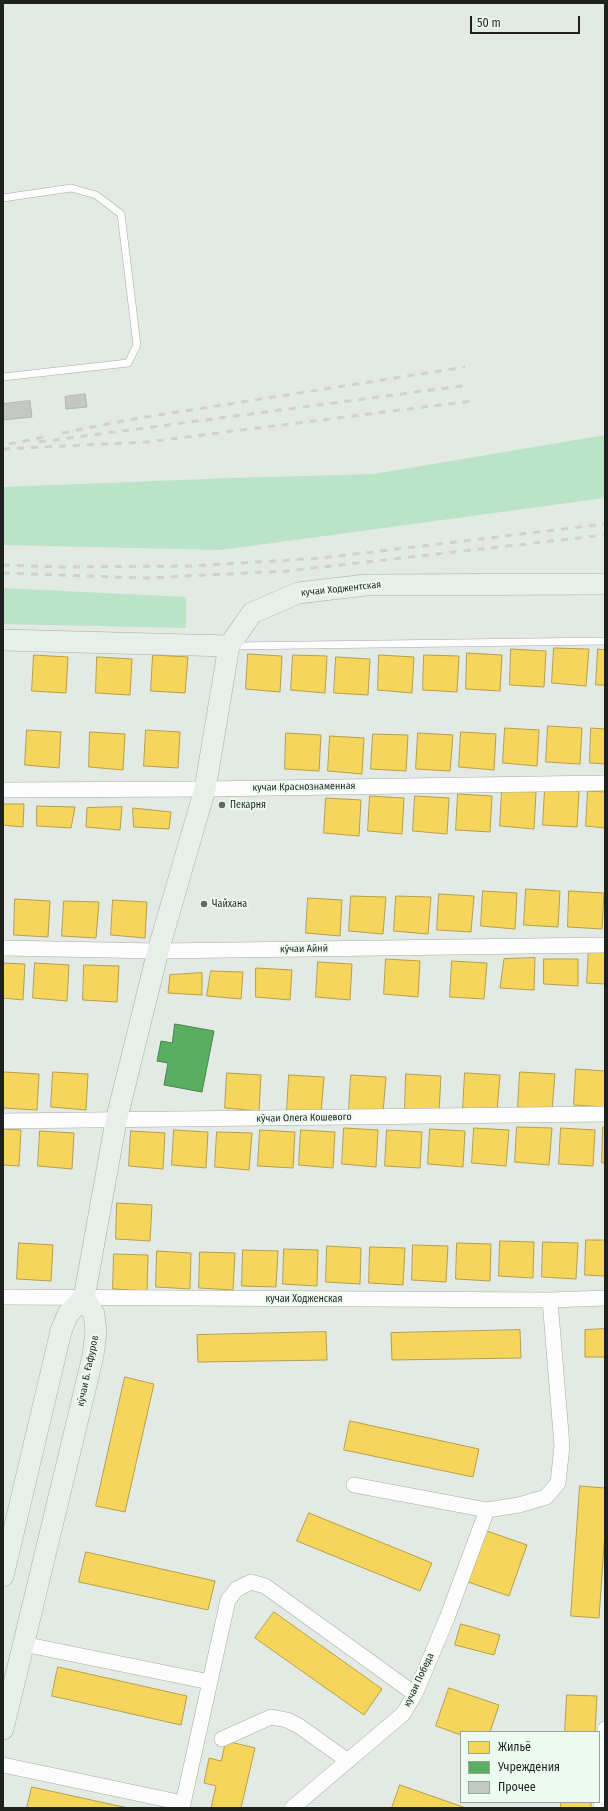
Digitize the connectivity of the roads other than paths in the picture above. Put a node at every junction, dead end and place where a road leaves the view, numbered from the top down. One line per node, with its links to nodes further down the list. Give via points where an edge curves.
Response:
1 (3, 198): 2 (lane, via 71,188 96,195 121,214 137,346 128,363)
2 (3, 377)
3 (605, 584): 6 (main road, кучаи Ходжентская, via 366,585 298,593 252,613)
4 (3, 640): 6 (main road)
5 (605, 641): 6 (lane)
6 (229, 646): 8 (main road)
7 (605, 783): 8 (street, кучаи Краснознаменная)
8 (205, 789): 9 (street, кучаи Краснознаменная); 12 (main road)
9 (3, 790)
10 (605, 945): 12 (street, кӯчаи Айнӣ)
11 (3, 948): 12 (street, кӯчаи Айнӣ)
12 (158, 951): 15 (main road)
13 (605, 1114): 15 (street, кӯчаи Олега Кошевого)
14 (3, 1121): 15 (street, кӯчаи Олега Кошевого)
15 (116, 1121): 17 (main road)
16 (3, 1297): 17 (street, кучаи Ходженская)
17 (84, 1298): 19 (street, кучаи Ходженская); 22 (main road, via 68,1314 62,1331); 23 (main road, кӯчаи Б. Ғафуров, via 94,1314 96,1332 93,1356)
18 (605, 1298): 19 (street, кучаи Ходженская)
19 (550, 1300): 21 (street, via 562,1446 558,1483 546,1497 519,1505)
20 (354, 1485): 21 (street)
21 (487, 1510): 25 (street, кучаи Победа, via 447,1618)
22 (3, 1576)
23 (23, 1644): 24 (street); 26 (main road, кӯчаи Б. Ғафуров)
24 (210, 1682): 25 (street, via 228,1600 237,1589 251,1582 265,1586); 31 (street)
25 (415, 1694): 29 (street, кучаи Победа, via 403,1714)
26 (3, 1729)
27 (605, 1729): 33 (street)
28 (222, 1739): 29 (street, via 271,1717 287,1720 299,1726)
29 (348, 1761): 32 (street, кучаи Победа)
30 (3, 1765): 31 (street)
31 (183, 1806)
32 (292, 1808)
33 (601, 1808)

